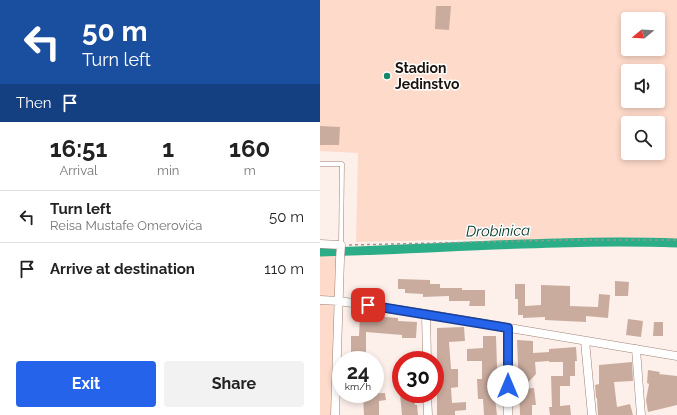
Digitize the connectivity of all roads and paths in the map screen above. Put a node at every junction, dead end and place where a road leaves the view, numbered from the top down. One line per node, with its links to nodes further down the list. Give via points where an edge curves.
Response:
1 (320, 164): 4 (lane, via 342,164)
2 (677, 240): 4 (path)
3 (320, 244): 4 (street)
4 (341, 245): 6 (street)
5 (320, 300): 6 (street)
6 (339, 301): 7 (street); 14 (street)
7 (426, 314): 8 (street); 11 (street)
8 (508, 328): 9 (street); 16 (street)
9 (586, 341): 10 (street); 17 (street)
10 (636, 350): 12 (street); 18 (street)
11 (427, 351)
12 (677, 356)
13 (427, 403): 15 (street)
14 (335, 415)
15 (428, 415)
16 (508, 415)
17 (592, 415)
18 (641, 415)

